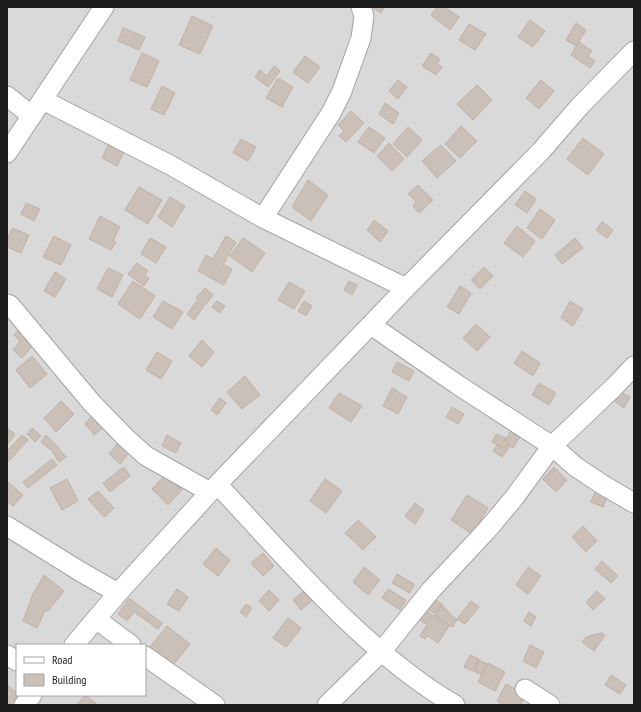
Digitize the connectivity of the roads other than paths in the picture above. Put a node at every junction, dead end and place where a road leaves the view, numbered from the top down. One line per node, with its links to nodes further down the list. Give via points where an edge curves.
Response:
1 (104, 7): 5 (street)
2 (361, 7): 8 (street, via 364,16 361,38 342,91)
3 (634, 51): 9 (street, via 580,106 541,151)
4 (7, 96): 6 (street)
5 (44, 100): 6 (street); 8 (street, via 172,166)
6 (32, 116): 7 (street)
7 (7, 153)
8 (263, 218): 9 (street)
9 (406, 288): 11 (street)
10 (7, 304): 14 (street, via 91,402 146,456)
11 (371, 325): 13 (street); 14 (street)
12 (634, 366): 13 (street)
13 (552, 446): 15 (street, via 576,467); 22 (street, via 514,498 431,590)
14 (214, 488): 17 (street); 22 (street)
15 (634, 503)
16 (7, 526): 17 (street)
17 (118, 593): 18 (street)
18 (96, 619): 19 (street); 21 (street)
19 (79, 640): 20 (street)
20 (62, 644)
21 (130, 644)
22 (381, 652): 30 (street); 31 (street)
23 (7, 655): 25 (street)
24 (146, 657): 29 (street)
25 (16, 660)
26 (525, 689): 32 (street)
27 (31, 696): 28 (street)
28 (24, 705)
29 (215, 705)
30 (328, 705)
31 (455, 705)
32 (550, 705)

